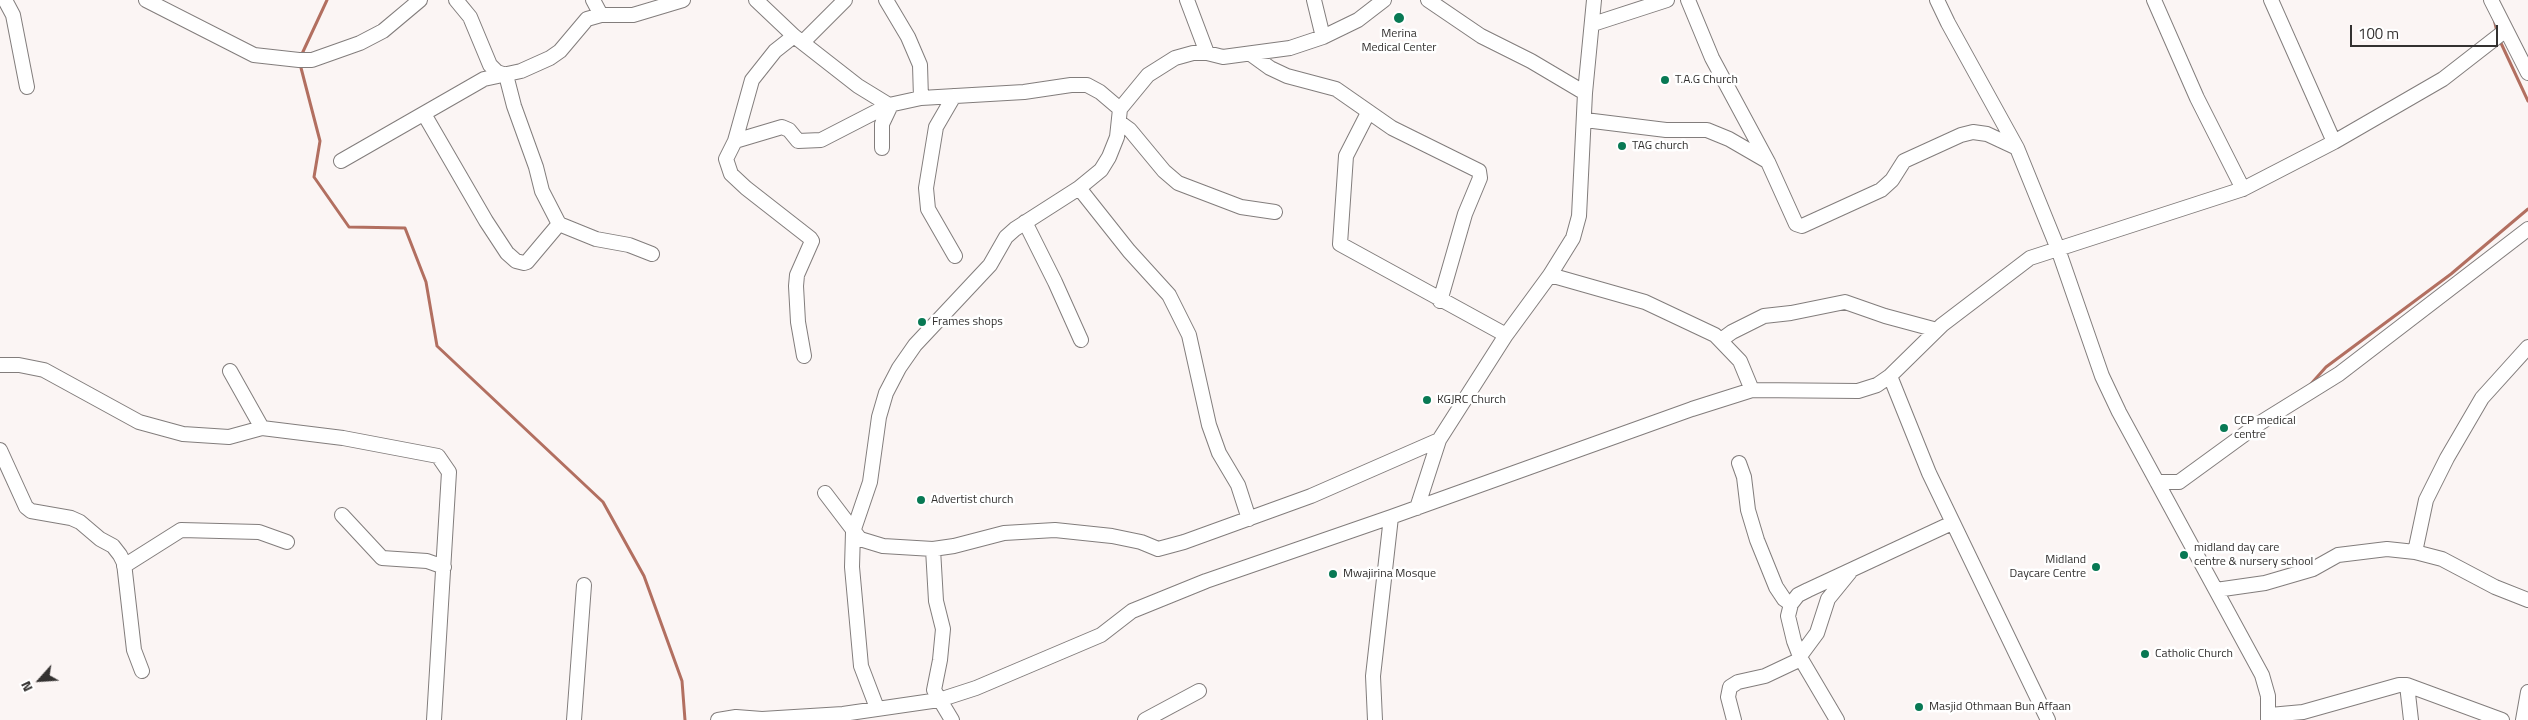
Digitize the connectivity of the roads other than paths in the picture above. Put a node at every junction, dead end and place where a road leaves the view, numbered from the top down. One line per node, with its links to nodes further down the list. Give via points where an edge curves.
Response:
1 (5, 0): 30 (street, via 13,15)
2 (146, 0): 3 (street, via 261,56 312,60 383,31)
3 (420, 0)
4 (456, 0): 29 (street, via 470,17 490,65)
5 (593, 0): 21 (street)
6 (683, 0): 21 (street, via 626,17)
7 (845, 0): 25 (street)
8 (886, 0): 33 (street, via 920,65)
9 (1187, 0): 26 (street)
10 (1314, 0): 24 (street)
11 (1384, 0): 24 (street, via 1368,15)
12 (1428, 0): 31 (street, via 1481,36 1531,61)
13 (1594, 0): 22 (street)
14 (1667, 0): 22 (street)
15 (1688, 0): 44 (street, via 1712,58)
16 (1938, 0): 42 (street)
17 (2154, 0): 46 (street, via 2197,98)
18 (2271, 0): 40 (street)
19 (2491, 0): 23 (street)
20 (762, 2): 25 (street)
21 (601, 15): 29 (street, via 587,19 550,58)
22 (1593, 24): 31 (street)
23 (2506, 30): 28 (street); 40 (street, via 2443,79)
24 (1323, 37): 27 (street, via 1290,48)
25 (799, 39): 34 (street, via 858,86); 39 (street, via 775,51 752,80)
26 (1207, 53): 27 (street, via 1223,57); 37 (street, via 1193,53 1148,75)
27 (1252, 55): 35 (street, via 1287,76 1336,89)
28 (2528, 73)
29 (506, 75): 36 (street, via 484,80); 49 (street, via 542,191)
30 (27, 87)
31 (1585, 94): 38 (street)
32 (954, 96): 33 (street); 37 (street, via 1087,85 1100,92); 53 (street, via 936,127 926,188 930,214)
33 (921, 98): 34 (street)
34 (890, 105): 39 (street, via 821,140 798,141 782,126); 41 (street, via 882,124)
35 (1368, 113): 55 (street, via 1346,156 1340,244); 55 (street, via 1480,173)
36 (424, 114): 43 (street); 49 (street, via 486,221 516,261 527,262)
37 (1119, 115): 45 (street, via 1117,137 1109,157 1101,170); 47 (street, via 1164,171 1178,182 1241,207)
38 (1585, 120): 44 (street, via 1666,130 1707,130); 54 (street, via 1577,225 1567,250)
39 (735, 141): 61 (street, via 726,159 731,174 812,242 797,275 796,286)
40 (2334, 142): 46 (street)
41 (882, 148)
42 (2017, 148): 44 (street, via 1987,134 1973,132 1961,135 1904,161 1881,190 1802,226 1796,224); 51 (street)
43 (341, 161)
44 (1768, 162)
45 (1080, 188): 48 (street); 75 (street, via 1175,307 1189,335 1209,425 1219,452 1238,485)
46 (2243, 189): 51 (street)
47 (1275, 212)
48 (1025, 222): 58 (street); 77 (street, via 1006,237 990,265 935,323 899,368 886,393 879,417 870,482)
49 (559, 224): 52 (street, via 596,239 629,245)
50 (2528, 229): 70 (street, via 2339,374 2260,423 2179,482)
51 (2058, 248): 56 (street, via 2030,258); 70 (street, via 2102,376)
52 (652, 254)
53 (955, 256)
54 (1550, 275): 57 (street); 59 (street, via 1645,302 1691,322)
55 (1440, 301): 57 (street)
56 (1937, 330): 59 (street, via 1845,302 1764,316); 64 (street)
57 (1506, 335): 67 (street)
58 (1081, 340)
59 (1721, 340): 65 (street, via 1740,361)
60 (2528, 348): 80 (street, via 2482,398 2447,458 2426,500)
61 (804, 356)
62 (0, 365): 66 (street, via 44,370 139,422 183,434 229,437)
63 (230, 371): 66 (street)
64 (1890, 376): 65 (street, via 1877,385 1858,390); 76 (street)
65 (1752, 390): 72 (street)
66 (262, 428): 82 (street, via 344,438 438,456 449,472)
67 (1439, 440): 72 (street); 75 (street, via 1311,496)
68 (0, 450): 81 (street, via 26,507 31,511 80,522 113,546)
69 (1739, 463): 87 (street, via 1757,540 1776,587)
70 (2157, 482): 85 (street)
71 (825, 493): 77 (street)
72 (1418, 508): 74 (street)
73 (342, 515): 82 (street, via 382,558 427,561)
74 (1392, 517): 93 (street, via 1152,602 1132,611 1102,635 976,688); 101 (street, via 1373,676)
75 (1249, 519): 79 (street, via 1158,549 1112,536 1055,530 1004,533)
76 (1952, 523): 83 (street); 104 (street)
77 (853, 532): 79 (street, via 860,540 883,546); 94 (street, via 852,567 861,666)
78 (287, 542): 81 (street, via 259,532 181,530)
79 (933, 549): 93 (street, via 936,601 943,629 934,683)
80 (2415, 552): 85 (street, via 2387,549 2338,555 2313,568 2265,583); 86 (street, via 2442,559)
81 (124, 566): 89 (street, via 131,631)
82 (444, 567): 96 (street)
83 (1854, 569): 87 (street, via 1798,595); 88 (street, via 1828,599 1817,633)
84 (584, 585): 97 (street)
85 (2216, 590): 95 (street, via 2262,675 2268,696)
86 (2528, 600)
87 (1791, 604): 88 (street, via 1789,628)
88 (1801, 658): 102 (street, via 1765,676 1730,687 1728,697); 103 (street)
89 (142, 671)
90 (2408, 685): 95 (street); 105 (street); 106 (street)
91 (1199, 691): 100 (street)
92 (2528, 692): 107 (street)
93 (939, 700): 94 (street); 99 (street)
94 (877, 708): 98 (street, via 843,714)
95 (2269, 718)
96 (434, 720)
97 (574, 720)
98 (718, 720)
99 (952, 720)
100 (1145, 720)
101 (1375, 720)
102 (1734, 720)
103 (1837, 720)
104 (2048, 720)
105 (2411, 720)
106 (2502, 720)
107 (2523, 720)

